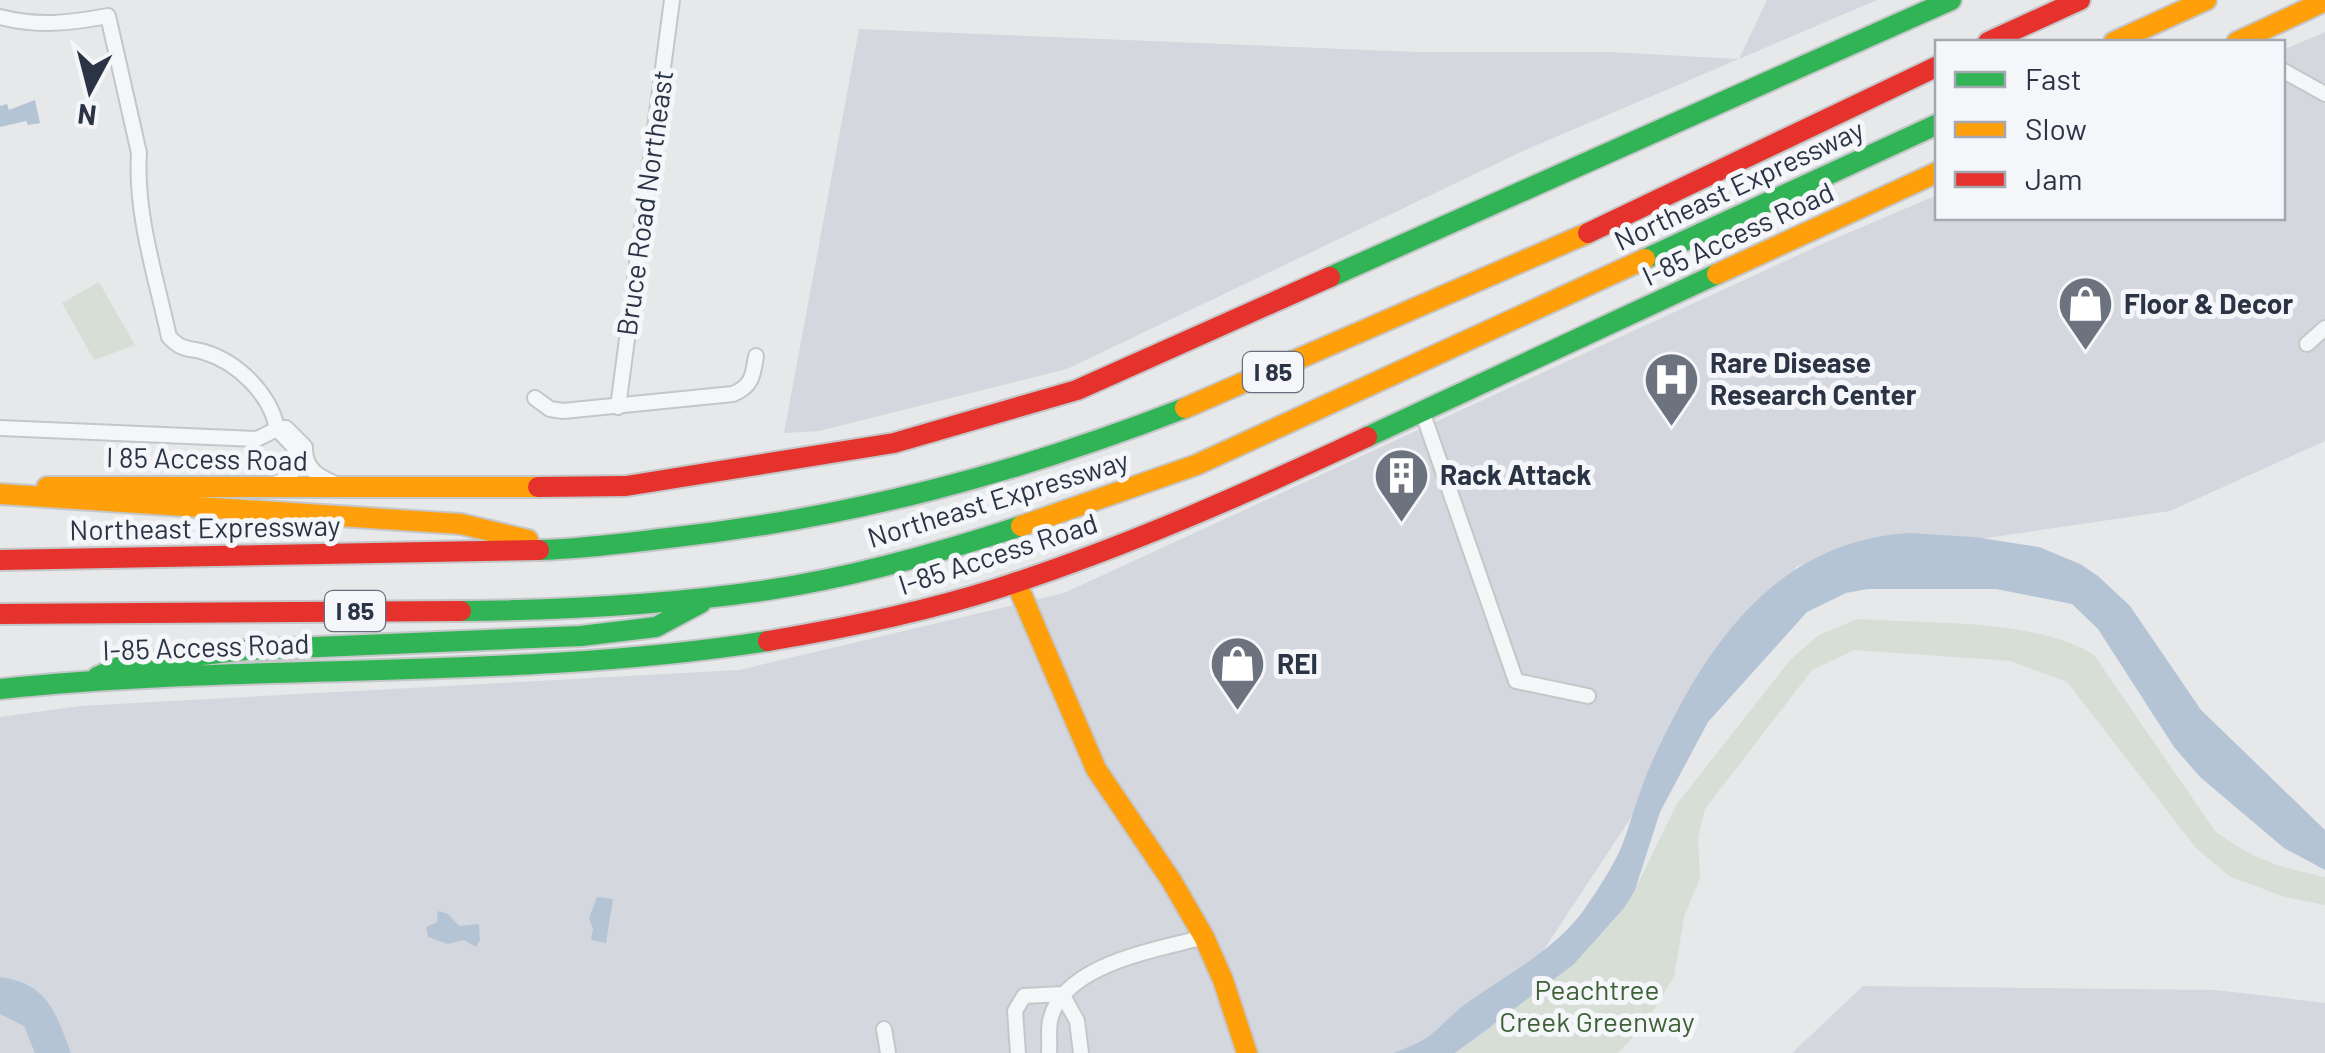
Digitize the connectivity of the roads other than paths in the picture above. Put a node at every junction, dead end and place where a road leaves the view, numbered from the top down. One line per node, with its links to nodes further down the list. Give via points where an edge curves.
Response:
1 (672, 0): 19 (street, Bruce Road Northeast)
2 (1951, 0): 25 (main road, I 85 Access Road, via 1077,390 894,443 626,486)
3 (2080, 0): 7 (main road)
4 (2206, 0): 8 (main road)
5 (2325, 2): 9 (main road)
6 (0, 17): 22 (street, via 60,25 108,16 139,152 144,224 169,338 240,371 274,408)
7 (1992, 40)
8 (2118, 40)
9 (2241, 40)
10 (1935, 67): 27 (main road, Northeast Expressway / I 85, via 1561,245 1240,387 1090,445 830,516)
11 (2285, 72): 12 (street)
12 (2325, 94)
13 (1935, 125): 30 (main road, Northeast Expressway / I 85, via 1196,465 983,539)
14 (1935, 173): 20 (main road, I-85 Access Road)
15 (2325, 328): 16 (street)
16 (2308, 344)
17 (756, 356): 19 (street, via 752,380 733,394)
18 (535, 398): 19 (street, via 550,409)
19 (618, 407)
20 (1422, 412): 29 (main road, I-85 Access Road, via 1147,533); 34 (street, via 1516,681)
21 (0, 428): 22 (street, via 258,439)
22 (277, 429): 23 (street, via 286,428 305,447)
23 (300, 459): 24 (street, via 291,475); 25 (street, via 316,476)
24 (270, 487): 25 (main road, I 85 Access Road); 26 (main road, I 85 Access Road)
25 (346, 488)
26 (0, 491): 27 (main road, via 461,524)
27 (567, 549): 28 (main road, Northeast Expressway / I 85)
28 (0, 560)
29 (1016, 582): 32 (main road, I-85 Access Road, via 850,626 657,658); 35 (main road, via 1096,769)
30 (710, 598): 31 (main road, Northeast Expressway / I 85, via 506,610); 32 (main road, via 656,627 245,650 125,664)
31 (0, 614)
32 (96, 677): 33 (main road, I-85 Access Road)
33 (0, 689)
34 (1588, 696)
35 (1204, 937): 36 (street, via 1098,969); 42 (main road)
36 (1062, 994): 39 (street, via 1024,996 1015,1011); 40 (street, via 1050,1020); 41 (street, via 1077,1021)
37 (884, 1030): 38 (street)
38 (888, 1053)
39 (1018, 1053)
40 (1049, 1053)
41 (1081, 1053)
42 (1247, 1053)

